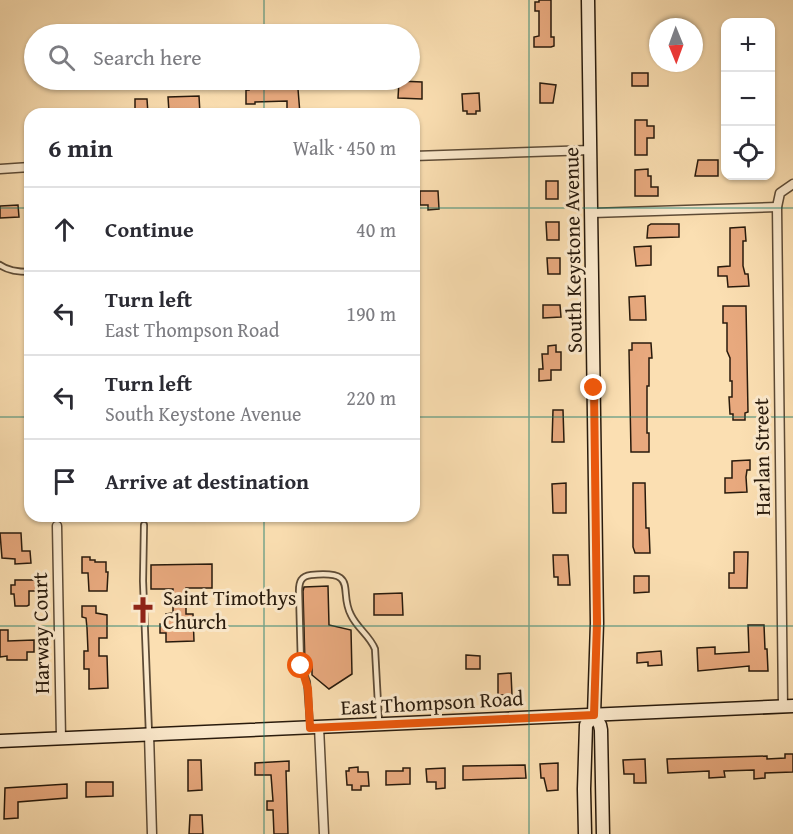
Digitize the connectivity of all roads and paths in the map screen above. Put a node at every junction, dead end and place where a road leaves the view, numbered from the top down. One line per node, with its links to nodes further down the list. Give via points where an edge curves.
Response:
1 (588, 0): 2 (main road, South Keystone Avenue)
2 (591, 150): 3 (street); 8 (main road, South Keystone Avenue)
3 (420, 156)
4 (24, 167): 5 (street)
5 (0, 169)
6 (793, 184): 7 (street, via 780,193)
7 (777, 207): 8 (street); 13 (street, Harlan Street)
8 (592, 213): 14 (main road, South Keystone Avenue, via 597,623)
9 (0, 265): 10 (lane)
10 (24, 272)
11 (144, 525): 17 (lane)
12 (57, 526): 18 (street, Harway Court)
13 (788, 707): 14 (main road, East Thompson Road)
14 (594, 715): 15 (main road, East Thompson Road); 22 (main road, South Keystone Avenue, via 586,725); 23 (main road, South Keystone Avenue, via 601,730)
15 (380, 725): 16 (main road, East Thompson Road); 16 (lane, via 375,649 350,615 345,583 341,578 318,574 305,575 299,584 301,666)
16 (314, 728): 17 (main road, East Thompson Road); 21 (street)
17 (149, 734): 18 (main road, East Thompson Road); 20 (street)
18 (61, 738): 19 (main road, East Thompson Road)
19 (0, 741)
20 (152, 834)
21 (324, 834)
22 (585, 834)
23 (603, 834)

